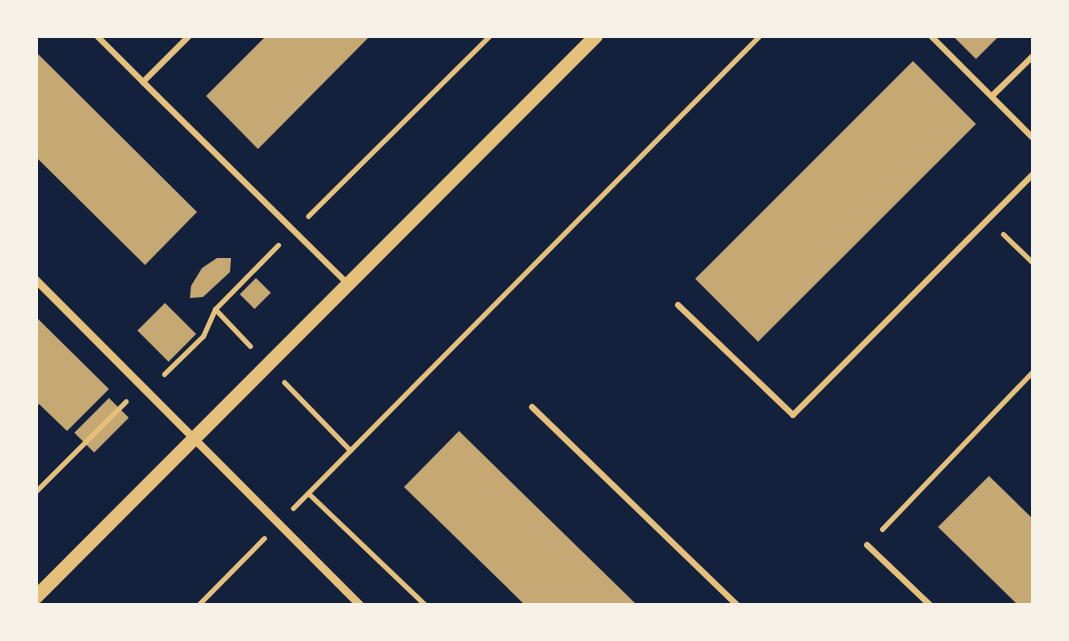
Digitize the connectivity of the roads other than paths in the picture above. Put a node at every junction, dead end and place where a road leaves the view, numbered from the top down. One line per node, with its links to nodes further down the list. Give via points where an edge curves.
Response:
1 (97, 36): 6 (lane)
2 (189, 36): 6 (lane)
3 (596, 36): 11 (street)
4 (931, 36): 7 (lane)
5 (1033, 56): 7 (lane)
6 (143, 82): 11 (lane)
7 (992, 96): 8 (lane)
8 (1033, 138)
9 (1033, 174): 12 (lane, via 793,415)
10 (36, 280): 14 (street)
11 (348, 285): 14 (street)
12 (678, 305)
13 (532, 407): 18 (lane)
14 (194, 439): 16 (street); 17 (street)
15 (867, 545): 19 (lane)
16 (36, 597)
17 (360, 605)
18 (737, 605)
19 (930, 605)

